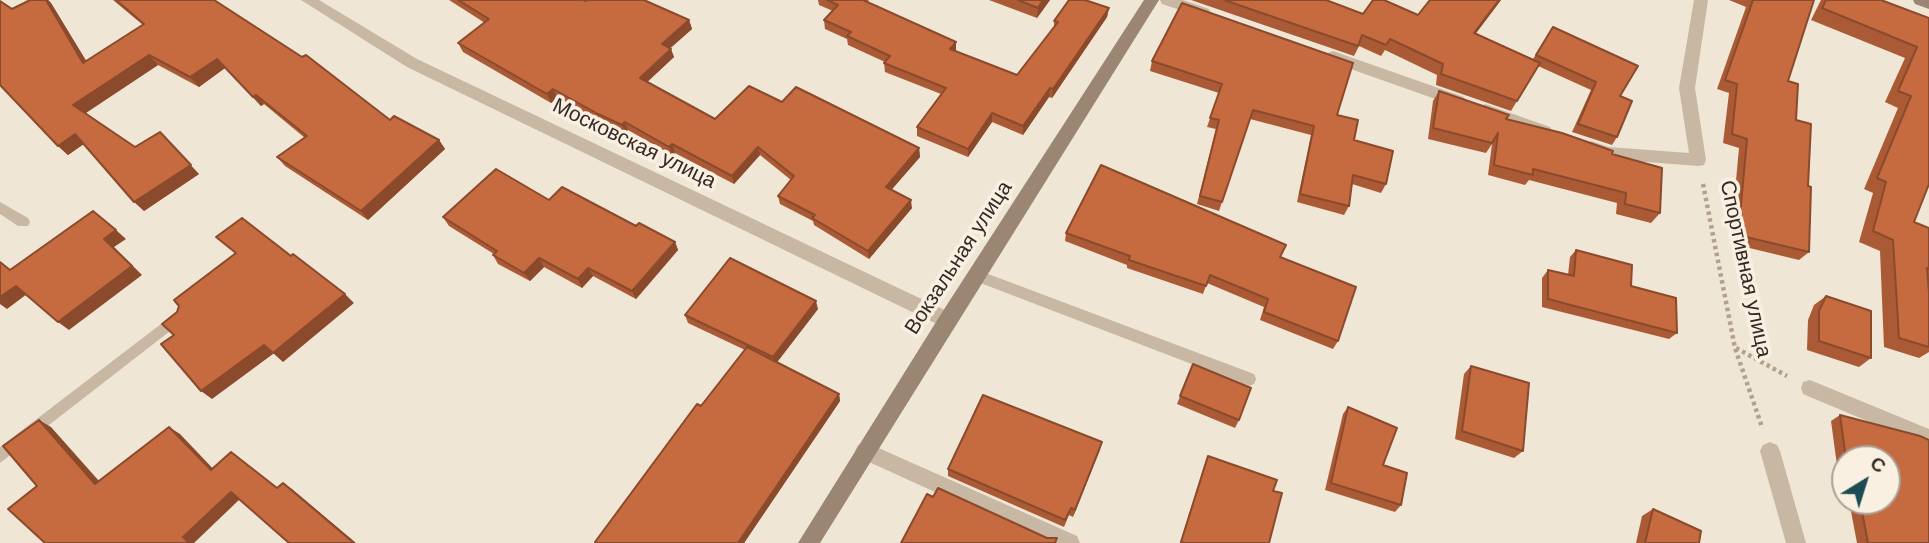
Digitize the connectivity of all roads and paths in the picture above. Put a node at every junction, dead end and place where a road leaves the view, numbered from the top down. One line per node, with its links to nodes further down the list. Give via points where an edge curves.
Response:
1 (308, 0): 16 (street, Московская улица, via 412,63)
2 (1152, 0): 14 (main road, Вокзальная улица)
3 (1167, 0): 7 (street)
4 (1701, 0): 11 (street, Спортивная улица, via 1687,88)
5 (1920, 0): 6 (main road)
6 (1929, 4)
7 (1219, 18)
8 (1323, 54): 9 (street)
9 (1556, 135)
10 (1582, 144): 11 (street, via 1608,153)
11 (1698, 160): 17 (path, Спортивная улица)
12 (0, 206): 13 (lane)
13 (23, 222)
14 (975, 275): 16 (main road, Вокзальная улица); 18 (lane)
15 (180, 316): 23 (lane)
16 (947, 320): 21 (main road, Вокзальная улица)
17 (1735, 348): 19 (path); 22 (path, Спортивная улица)
18 (1250, 379)
19 (1810, 388): 20 (street)
20 (1929, 438)
21 (865, 451): 24 (main road, Вокзальная улица); 25 (street)
22 (1770, 451): 26 (street)
23 (0, 456)
24 (808, 543)
25 (1070, 543)
26 (1796, 543)

